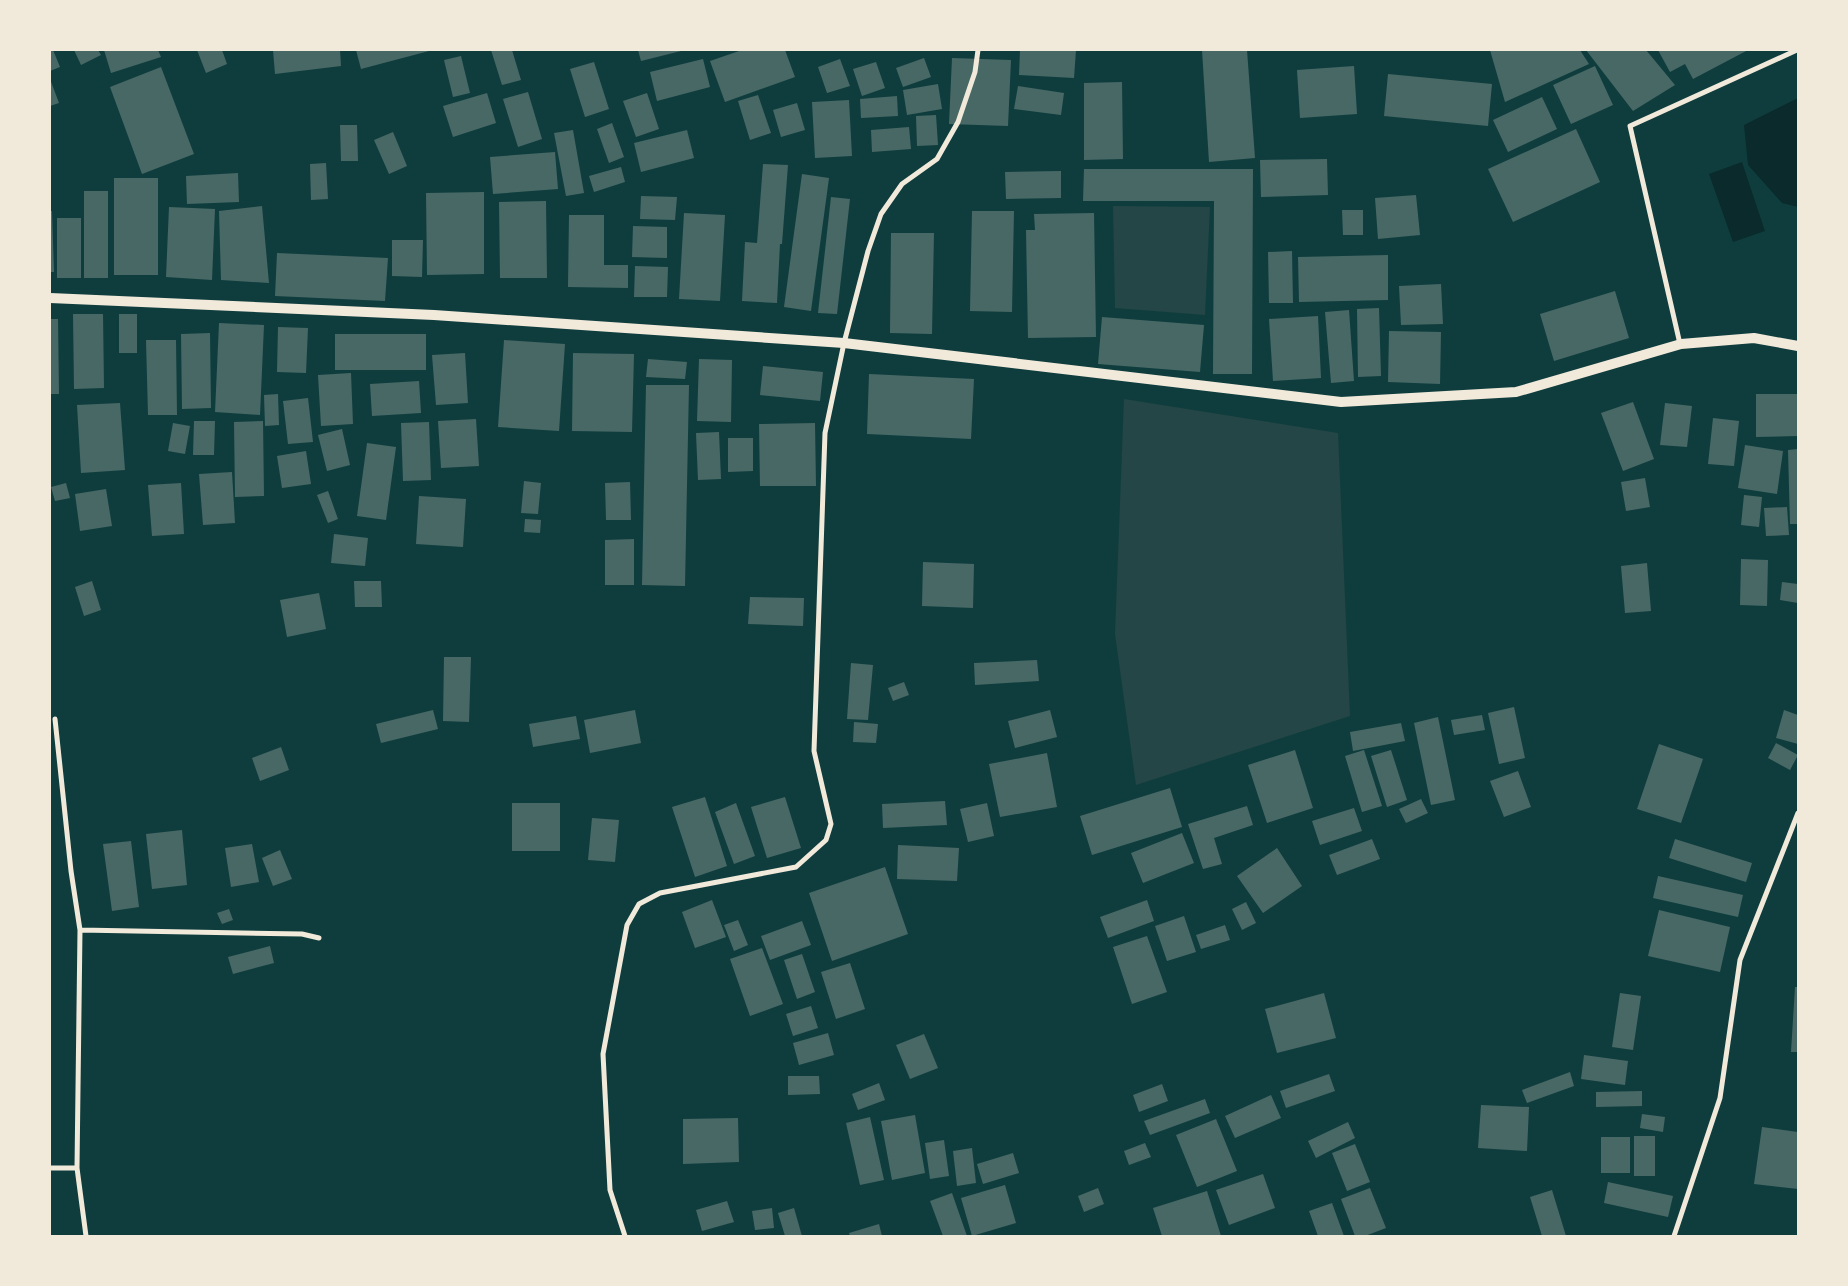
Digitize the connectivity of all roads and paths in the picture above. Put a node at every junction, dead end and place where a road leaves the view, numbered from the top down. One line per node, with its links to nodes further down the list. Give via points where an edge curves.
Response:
1 (978, 50): 4 (street, via 975,72 958,122 938,159 902,184 881,214)
2 (1797, 50): 5 (street, via 1630,126)
3 (50, 298): 4 (main road, via 434,315)
4 (844, 343): 5 (main road, via 1341,402 1516,392); 14 (street, via 825,433 814,751 831,824 826,840 796,868 660,893 639,904 627,925 603,1054 610,1190)
5 (1680, 344): 6 (main road, via 1754,338)
6 (1798, 346)
7 (55, 719): 9 (street)
8 (1798, 813): 15 (street, via 1740,960 1720,1098)
9 (80, 930): 10 (street, via 302,934); 12 (street)
10 (319, 938)
11 (50, 1168): 12 (street)
12 (77, 1168): 13 (street)
13 (86, 1236)
14 (625, 1236)
15 (1674, 1236)

